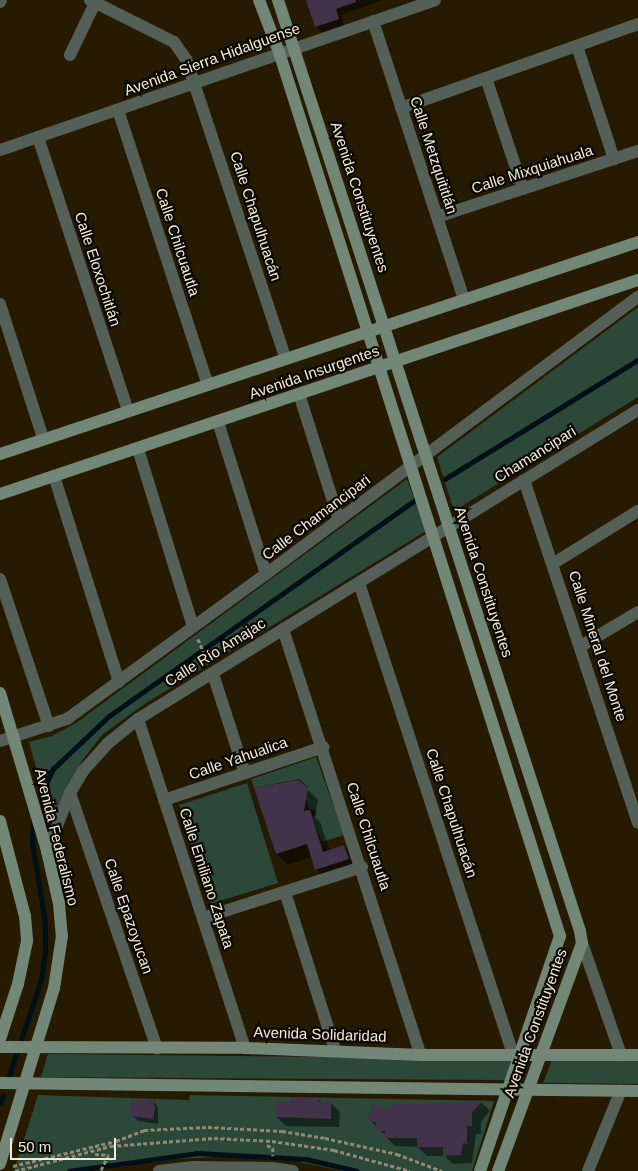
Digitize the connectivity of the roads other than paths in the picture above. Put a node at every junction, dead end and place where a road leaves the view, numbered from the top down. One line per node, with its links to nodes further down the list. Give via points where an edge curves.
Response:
1 (259, 0): 9 (street, Avenida Constituyentes)
2 (278, 0): 8 (street, Avenida Constituyentes)
3 (435, 0): 5 (street, Avenida Sierra Hidalguense)
4 (93, 1): 10 (street); 12 (street, Calle Chapulhuacán, via 174,42 186,59)
5 (373, 21): 8 (street, Avenida Sierra Hidalguense); 13 (street, Calle Metzquititlán)
6 (638, 24): 7 (street)
7 (577, 46): 11 (street); 18 (street)
8 (295, 47): 9 (street, Avenida Sierra Hidalguense); 26 (street, Avenida Constituyentes)
9 (279, 52): 12 (street, Avenida Sierra Hidalguense); 27 (street, Avenida Constituyentes)
10 (70, 55)
11 (486, 78): 13 (street); 19 (street)
12 (195, 82): 14 (street, Avenida Sierra Hidalguense); 28 (street, Calle Chapulhuacán)
13 (401, 108): 20 (street, Calle Metzquititlán)
14 (118, 110): 15 (street, Avenida Sierra Hidalguense); 31 (street, Calle Chilcuautla)
15 (38, 137): 16 (street, Avenida Sierra Hidalguense); 34 (street, Calle Eloxochitlán)
16 (0, 150)
17 (638, 151): 18 (street, Calle Mixquiahuala)
18 (614, 159): 19 (street, Calle Mixquiahuala)
19 (523, 189): 20 (street, Calle Mixquiahuala)
20 (437, 217): 24 (street, Calle Metzquititlán)
21 (638, 242): 24 (street, Avenida Insurgentes)
22 (638, 280): 29 (street, Avenida Insurgentes)
23 (638, 297): 39 (street, Calle Chamancipari)
24 (464, 299): 26 (street, Avenida Insurgentes)
25 (0, 304): 36 (street)
26 (384, 326): 27 (street, Avenida Insurgentes); 29 (street, Avenida Constituyentes)
27 (366, 332): 28 (street, Avenida Insurgentes); 30 (street, Avenida Constituyentes)
28 (286, 359): 31 (street, Avenida Insurgentes)
29 (394, 361): 30 (street, Avenida Insurgentes); 39 (street, Avenida Constituyentes)
30 (376, 367): 32 (street, Avenida Insurgentes); 40 (street, Avenida Constituyentes)
31 (208, 385): 34 (street, Avenida Insurgentes)
32 (299, 394): 35 (street, Avenida Insurgentes); 45 (street)
33 (638, 410): 42 (street, Chamancipari)
34 (128, 411): 36 (street, Avenida Insurgentes)
35 (218, 422): 37 (street, Avenida Insurgentes); 49 (street)
36 (43, 438): 38 (street, Avenida Insurgentes)
37 (138, 449): 41 (street, Avenida Insurgentes); 54 (street)
38 (0, 454)
39 (425, 456): 40 (street, Calle Chamancipari); 46 (street, Avenida Constituyentes)
40 (410, 468): 45 (street, Calle Chamancipari); 47 (street, Avenida Constituyentes)
41 (54, 476): 43 (street, Avenida Insurgentes); 57 (street)
42 (524, 480): 46 (street, Chamancipari); 48 (street, Calle Mineral del Monte)
43 (0, 494)
44 (638, 511): 48 (street)
45 (339, 520): 49 (street, Calle Chamancipari)
46 (449, 527): 47 (street, Calle Río Amajac); 64 (street, Avenida Constituyentes)
47 (433, 536): 51 (street, Calle Río Amajac); 65 (street, Avenida Constituyentes)
48 (554, 563): 55 (street, Calle Mineral del Monte)
49 (266, 574): 54 (street, Calle Chamancipari)
50 (0, 580): 60 (street)
51 (360, 583): 53 (street, Calle Río Amajac); 82 (street, Calle Chapulhuacán)
52 (638, 612): 55 (street)
53 (283, 629): 56 (street, Calle Río Amajac); 63 (street, Calle Chilcuautla)
54 (195, 631): 57 (street, Calle Chamancipari)
55 (581, 646): 70 (street, Calle Mineral del Monte)
56 (212, 670): 59 (street, Calle Río Amajac); 66 (street)
57 (119, 682): 60 (street, Calle Chamancipari, via 67,719)
58 (0, 693): 61 (street, Avenida Federalismo)
59 (138, 719): 67 (street, Calle Río Amajac, via 107,744 83,771); 68 (street, Calle Emiliano Zapata)
60 (49, 726): 61 (street, Calle Chamancipari)
61 (14, 737): 62 (street, Calle Chamancipari); 71 (street, Avenida Federalismo)
62 (0, 741)
63 (323, 747): 66 (street, Calle Yahualica); 72 (street, Calle Chilcuautla)
64 (521, 747): 65 (street); 75 (street, Avenida Constituyentes)
65 (503, 753): 82 (street, Avenida Constituyentes, via 560,936)
66 (245, 773): 68 (street, Calle Yahualica)
67 (70, 793): 71 (street, Calle Río Amajac); 80 (street, Calle Epazoyucan)
68 (164, 800): 74 (street, Calle Emiliano Zapata)
69 (0, 821): 76 (street, via 25,916 27,941 18,984)
70 (638, 823)
71 (47, 851): 78 (street, Avenida Federalismo, via 59,904 62,936 54,988)
72 (362, 867): 73 (street); 84 (street, Calle Chilcuautla)
73 (285, 892): 74 (street); 81 (street)
74 (203, 918): 79 (street, Calle Emiliano Zapata)
75 (582, 943): 83 (street, Avenida Constituyentes); 85 (street)
76 (0, 1039)
77 (0, 1047): 78 (street, Avenida Solidaridad)
78 (35, 1047): 80 (street, Avenida Solidaridad); 87 (street, Avenida Federalismo)
79 (245, 1048): 80 (street, Avenida Solidaridad); 81 (street, Avenida Solidaridad)
80 (157, 1049)
81 (335, 1050): 84 (street, Avenida Solidaridad)
82 (518, 1054): 83 (street, Avenida Solidaridad); 84 (street, Avenida Solidaridad); 89 (street, Avenida Constituyentes)
83 (540, 1054): 85 (street, Avenida Solidaridad); 90 (street, Avenida Constituyentes)
84 (421, 1055)
85 (621, 1055): 86 (street, Avenida Solidaridad)
86 (638, 1055)
87 (24, 1082): 88 (street); 89 (street); 93 (street, Avenida Federalismo)
88 (0, 1083)
89 (508, 1090): 90 (street); 98 (street, Avenida Constituyentes)
90 (528, 1090): 91 (street); 99 (street, Avenida Constituyentes)
91 (620, 1090): 92 (street); 100 (street)
92 (638, 1090)
93 (4, 1166)
94 (190, 1169): 95 (street); 96 (street)
95 (272, 1169): 97 (street)
96 (159, 1171)
97 (293, 1171)
98 (480, 1171)
99 (498, 1171)
100 (588, 1171)

